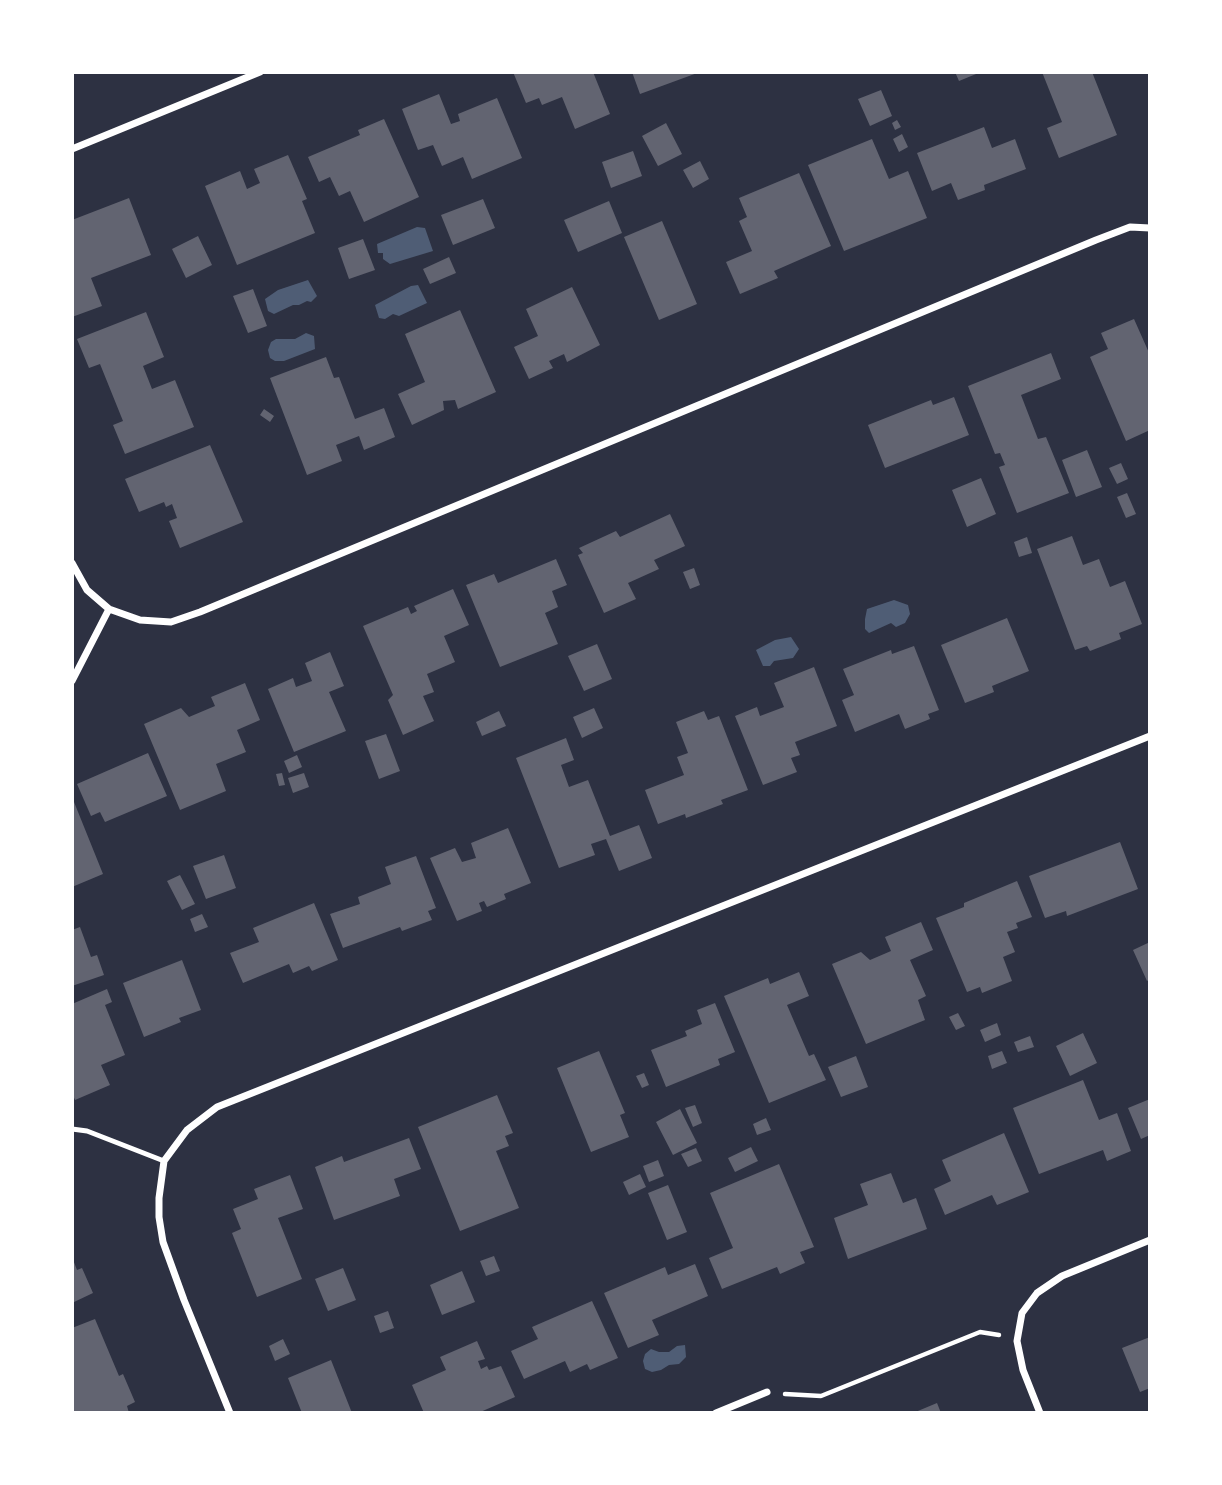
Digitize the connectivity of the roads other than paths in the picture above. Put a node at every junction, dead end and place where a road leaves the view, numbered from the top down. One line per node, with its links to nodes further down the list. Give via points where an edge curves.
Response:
1 (260, 72): 2 (street)
2 (72, 149)
3 (1150, 228): 5 (street, via 1130,227 1096,240 200,612 171,622 140,620)
4 (72, 563): 5 (street, via 87,590)
5 (109, 608): 6 (street)
6 (72, 681)
7 (1150, 736): 9 (street, via 217,1107 187,1130)
8 (72, 1129): 9 (lane)
9 (164, 1161): 12 (street, via 159,1198 163,1242)
10 (1150, 1240): 14 (street, via 1062,1276 1037,1293 1022,1313 1018,1339 1023,1370)
11 (767, 1392): 13 (street)
12 (230, 1413)
13 (716, 1413)
14 (1040, 1413)

